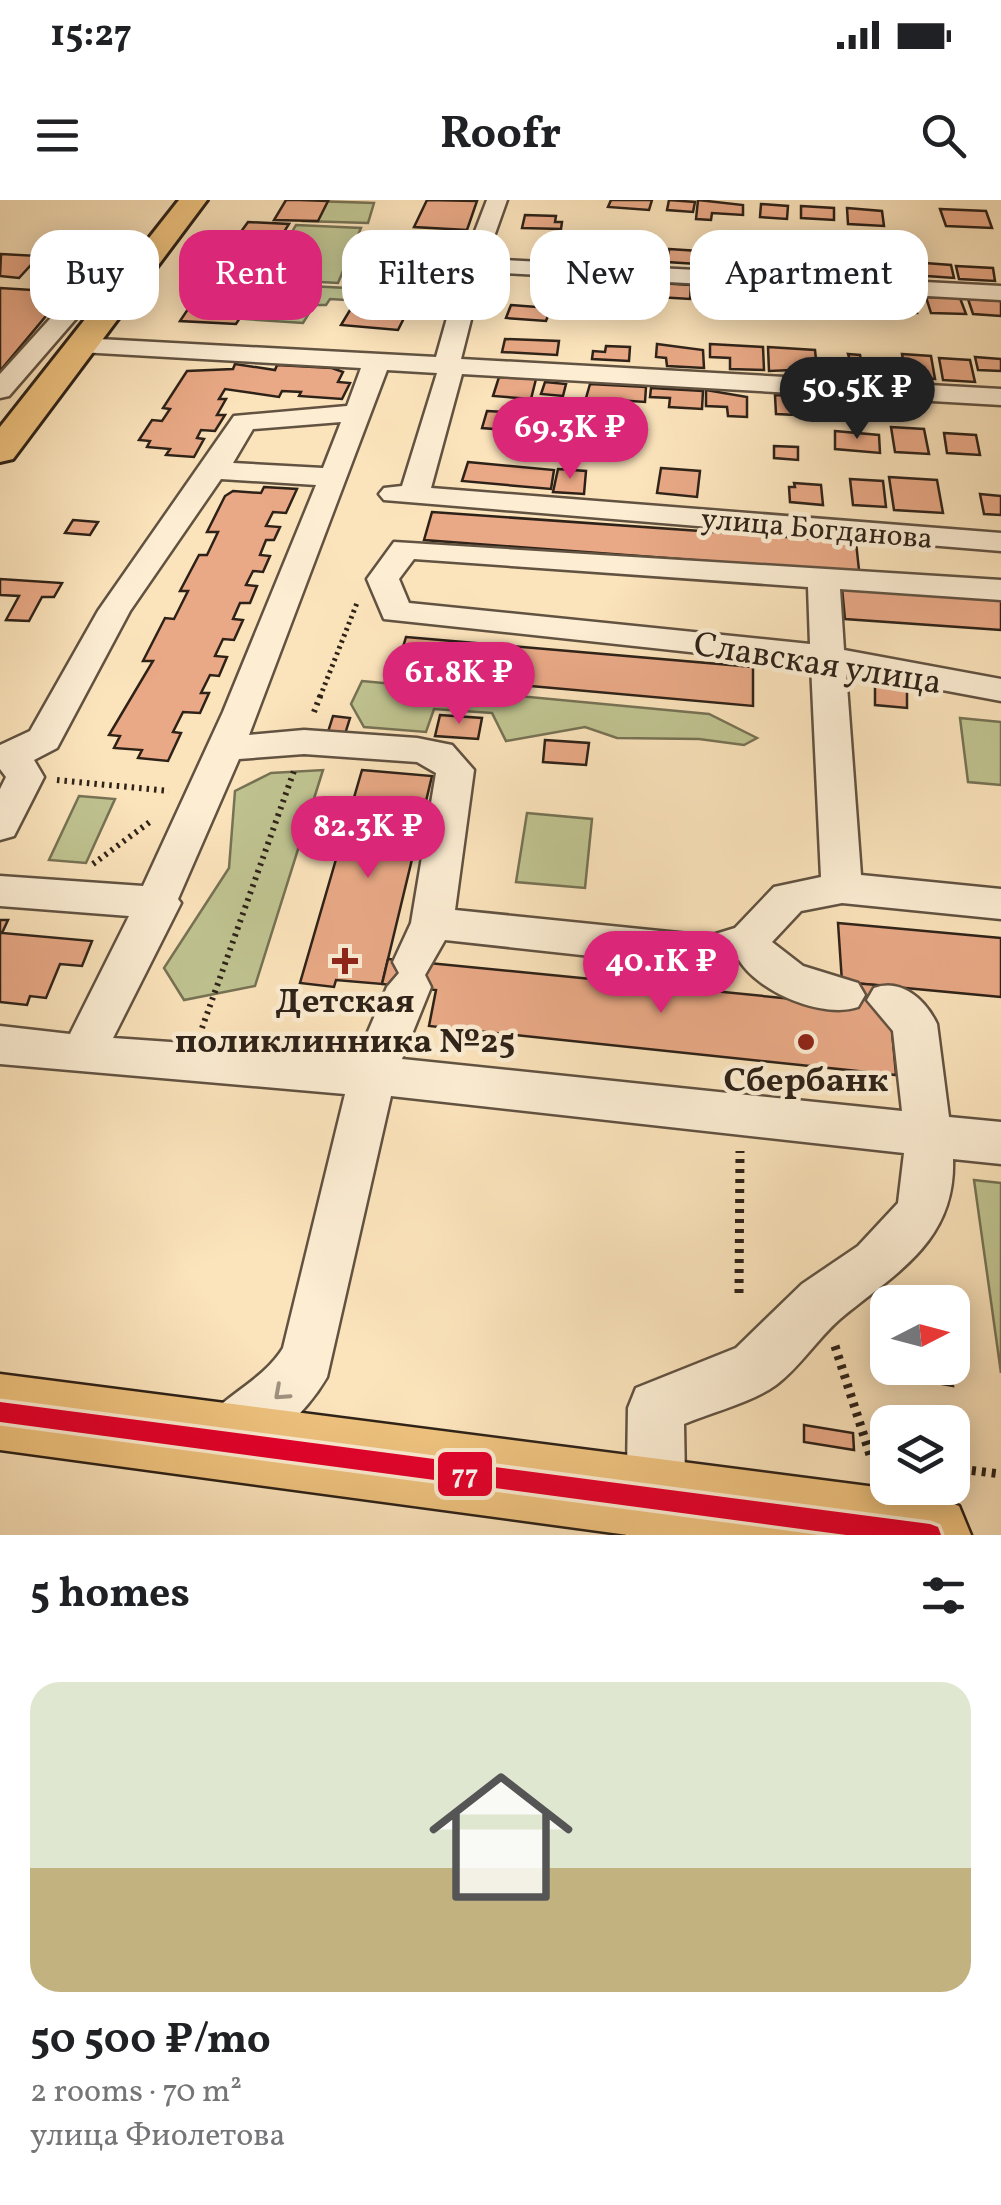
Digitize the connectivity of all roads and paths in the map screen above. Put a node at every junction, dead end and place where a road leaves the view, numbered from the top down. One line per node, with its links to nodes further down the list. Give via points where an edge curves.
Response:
1 (193, 200): 8 (main road)
2 (497, 200): 3 (street)
3 (486, 230)
4 (510, 267): 5 (street)
5 (1001, 292)
6 (62, 320): 11 (street)
7 (462, 320): 10 (street)
8 (80, 346): 9 (street); 14 (main road)
9 (377, 361): 10 (street); 13 (street)
10 (449, 364): 12 (street); 17 (street, улица Богданова, via 404,494)
11 (0, 390)
12 (1001, 397)
13 (358, 413): 15 (street, via 252,418); 16 (street)
14 (3, 442)
15 (213, 470): 16 (street); 24 (street, via 113,612 44,739)
16 (332, 478): 23 (street)
17 (1001, 542)
18 (842, 580): 19 (street); 20 (street); 20 (street, Славская улица, via 405,549 383,579 396,612 769,647)
19 (1001, 590)
20 (825, 661): 21 (street, Славская улица); 27 (street)
21 (1001, 690)
22 (304, 742): 23 (street); 32 (street, via 439,754 456,770); 38 (path)
23 (228, 746): 25 (street)
24 (13, 763): 25 (path); 26 (street)
25 (197, 794): 29 (path); 30 (street)
26 (0, 826)
27 (842, 888): 31 (street); 33 (street, via 788,898)
28 (0, 891): 29 (street)
29 (52, 895): 30 (street)
30 (160, 903): 37 (street)
31 (1001, 904)
32 (432, 923): 33 (street, via 710,953); 39 (street)
33 (750, 939): 34 (street, via 757,960 776,975)
34 (844, 994)
35 (889, 1000): 41 (street, via 915,1024)
36 (0, 1045): 37 (street)
37 (82, 1054): 38 (street)
38 (190, 1064): 39 (street)
39 (373, 1074): 40 (street); 46 (street, one-way to 46, via 308,1358 290,1388)
40 (741, 1115): 41 (street); 43 (path)
41 (928, 1135): 42 (street); 44 (street, via 920,1214 876,1263)
42 (1001, 1143)
43 (739, 1293)
44 (820, 1302): 47 (path); 50 (street, via 755,1367 656,1408)
45 (0, 1412): 46 (highway)
46 (216, 1444): 50 (highway)
47 (870, 1452)
48 (970, 1470): 49 (path)
49 (1001, 1474)
50 (657, 1518): 51 (highway)
51 (930, 1535)

